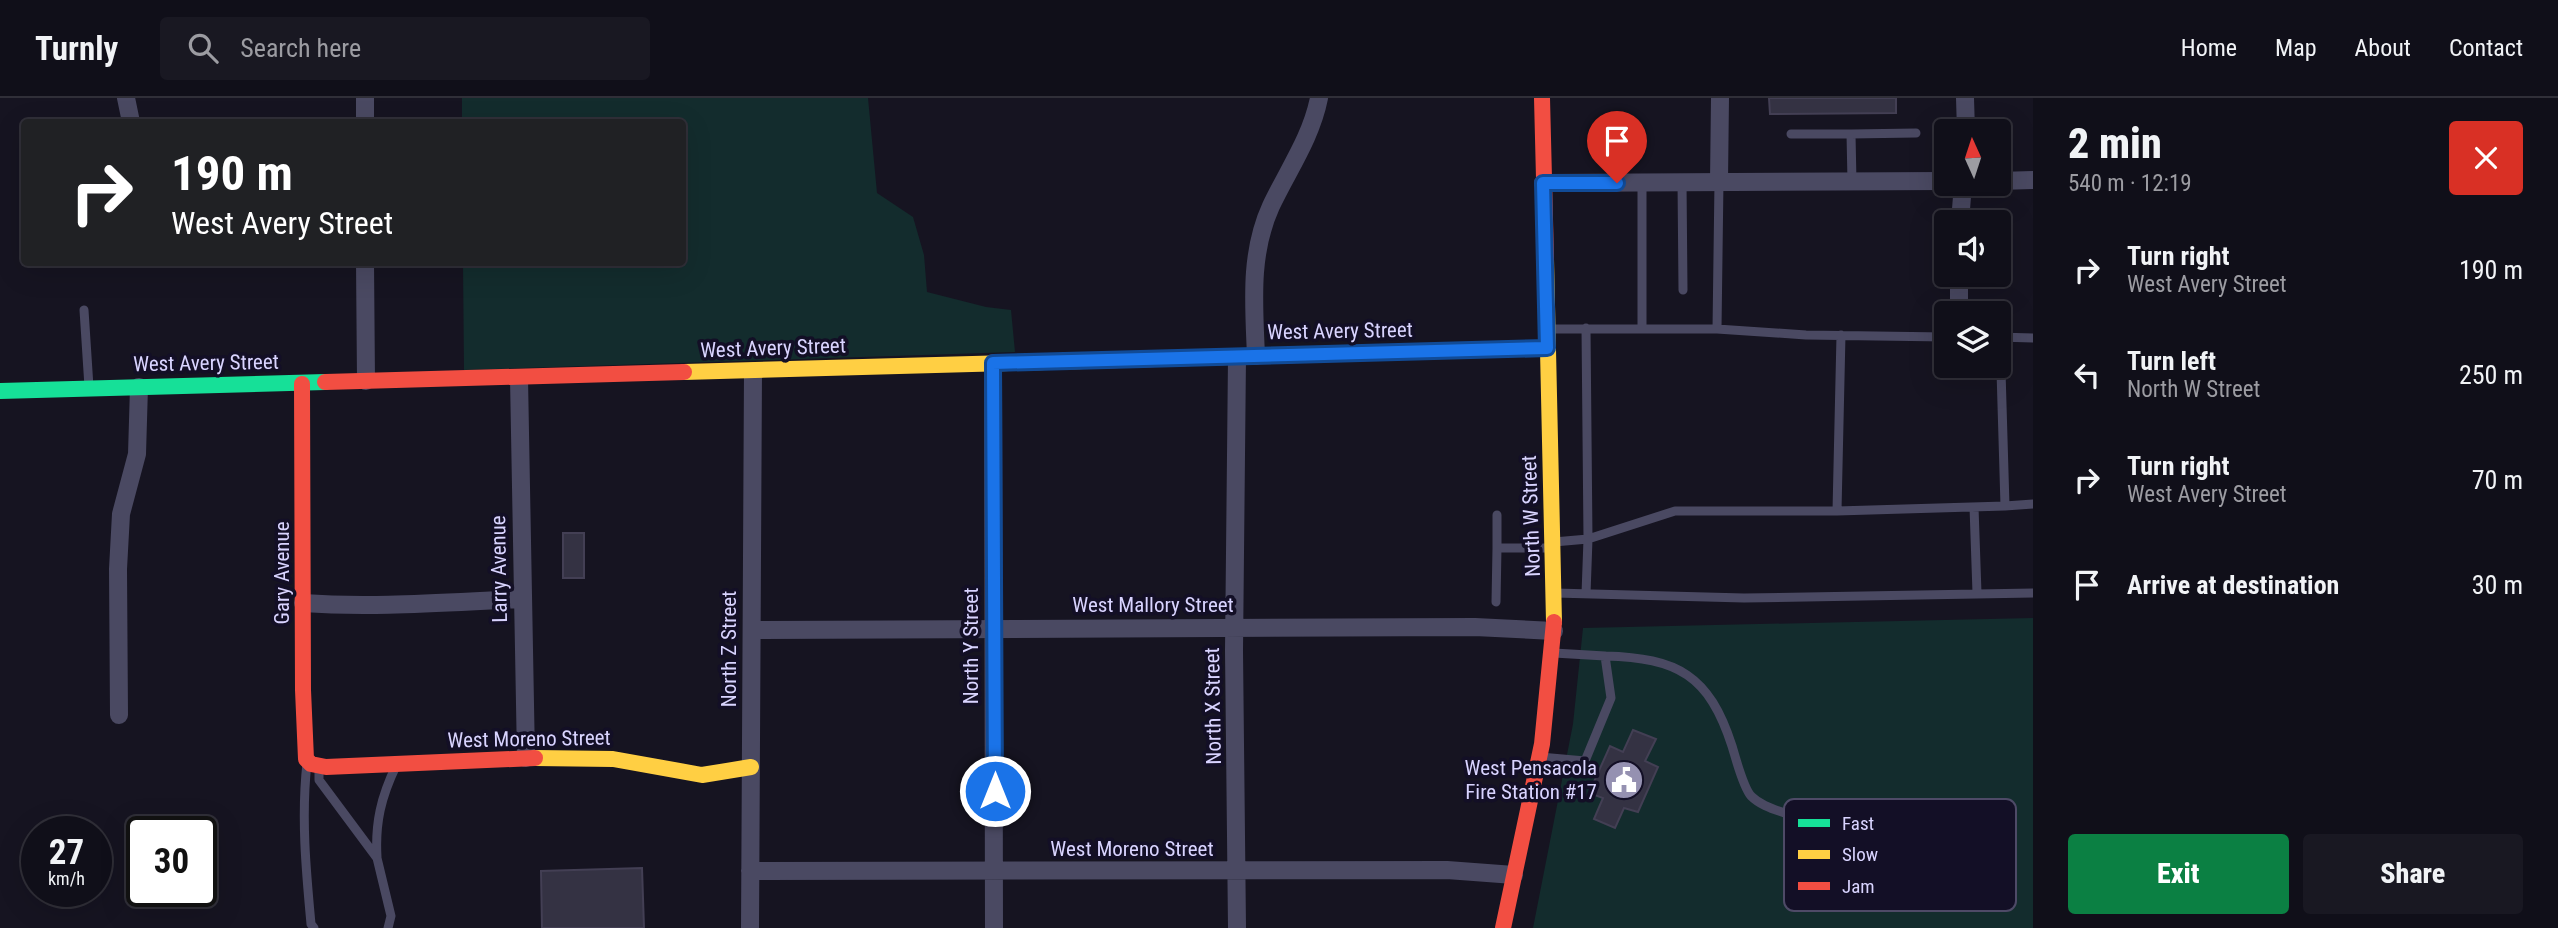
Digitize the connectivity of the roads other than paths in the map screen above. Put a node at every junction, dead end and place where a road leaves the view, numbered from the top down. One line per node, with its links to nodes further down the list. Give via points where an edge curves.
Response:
1 (126, 98): 7 (street)
2 (365, 98): 8 (street)
3 (1319, 98): 33 (street, via 1309,133 1271,207 1256,255)
4 (1542, 98): 20 (street, North W Street)
5 (1720, 98): 15 (street)
6 (1965, 98): 9 (street)
7 (130, 119)
8 (365, 119)
9 (1966, 119)
10 (1916, 133): 12 (lane)
11 (1791, 134): 12 (lane)
12 (1851, 134): 19 (lane)
13 (2033, 180): 17 (street)
14 (1682, 181): 15 (street); 18 (street); 22 (lane)
15 (1719, 181): 19 (street); 27 (lane)
16 (1934, 181): 19 (street)
17 (2011, 181)
18 (1642, 182): 20 (street); 26 (lane)
19 (1852, 182)
20 (1543, 183): 25 (street, North W Street)
21 (365, 266): 39 (street)
22 (1683, 289)
23 (84, 310): 42 (lane)
24 (1586, 328): 25 (lane); 26 (lane); 49 (lane)
25 (1547, 329): 32 (street, North W Street)
26 (1642, 329): 27 (lane)
27 (1717, 329): 28 (lane)
28 (1841, 335): 29 (lane); 47 (lane)
29 (1934, 337)
30 (2011, 337): 31 (lane)
31 (2033, 338)
32 (1547, 348): 33 (street, West Avery Street); 50 (street, North W Street)
33 (1256, 356): 34 (street, West Avery Street)
34 (1237, 357): 35 (street, West Avery Street); 60 (street, North X Street)
35 (993, 363): 36 (street, West Avery Street); 59 (street, North Y Street)
36 (753, 371): 37 (street, West Avery Street); 61 (street, North Z Street)
37 (519, 378): 39 (street, West Avery Street); 56 (street, Larry Avenue)
38 (2000, 378): 45 (lane)
39 (366, 382): 40 (street, West Avery Street)
40 (302, 384): 41 (street, West Avery Street); 58 (street, Gary Avenue)
41 (139, 387): 42 (street, West Avery Street); 65 (street, via 137,454 121,514)
42 (89, 389): 43 (street, West Avery Street)
43 (0, 391)
44 (2033, 504): 45 (lane)
45 (2004, 506): 46 (lane)
46 (1974, 507): 47 (lane); 53 (lane)
47 (1837, 511): 49 (lane, via 1675,511)
48 (1497, 516): 51 (lane)
49 (1588, 539): 50 (lane); 55 (lane)
50 (1553, 545): 51 (lane); 52 (street, North W Street)
51 (1497, 548): 57 (lane)
52 (1555, 593): 55 (lane); 62 (street, North W Street)
53 (1977, 593): 54 (lane); 55 (lane, via 1744,598)
54 (2033, 593)
55 (1586, 594)
56 (522, 599): 58 (street); 67 (street, Larry Avenue)
57 (1496, 602)
58 (303, 603): 68 (street, Gary Avenue, via 304,748)
59 (994, 628): 60 (street, West Mallory Street); 61 (street, West Mallory Street); 75 (street, North Y Street)
60 (1235, 628): 62 (street, West Mallory Street, via 1475,626); 73 (street, North X Street)
61 (751, 630): 70 (street, North Z Street)
62 (1554, 631): 63 (street, North W Street)
63 (1552, 653): 64 (lane); 66 (street, North W Street)
64 (1605, 656): 66 (lane, via 1611,698 1585,761); 71 (lane, via 1639,657 1695,679 1714,704 1751,796)
65 (119, 715)
66 (1539, 757): 76 (street, North W Street)
67 (526, 758): 69 (street, West Moreno Street); 70 (street, West Moreno Street, via 613,759 702,775)
68 (313, 764): 69 (street, West Moreno Street); 72 (lane, via 319,780); 77 (lane, via 303,797)
69 (396, 765): 72 (lane, via 376,828)
70 (751, 768): 74 (street, North Z Street)
71 (1784, 814)
72 (377, 858): 78 (lane, via 391,916)
73 (1237, 871): 75 (street, West Moreno Street); 76 (street, West Moreno Street, via 1447,870); 81 (street, North X Street)
74 (750, 872): 75 (street, West Moreno Street); 79 (street, North Z Street)
75 (995, 872): 80 (street, North Y Street)
76 (1514, 875): 82 (street, North W Street)
77 (314, 928)
78 (388, 928)
79 (750, 928)
80 (994, 928)
81 (1237, 928)
82 (1503, 928)

